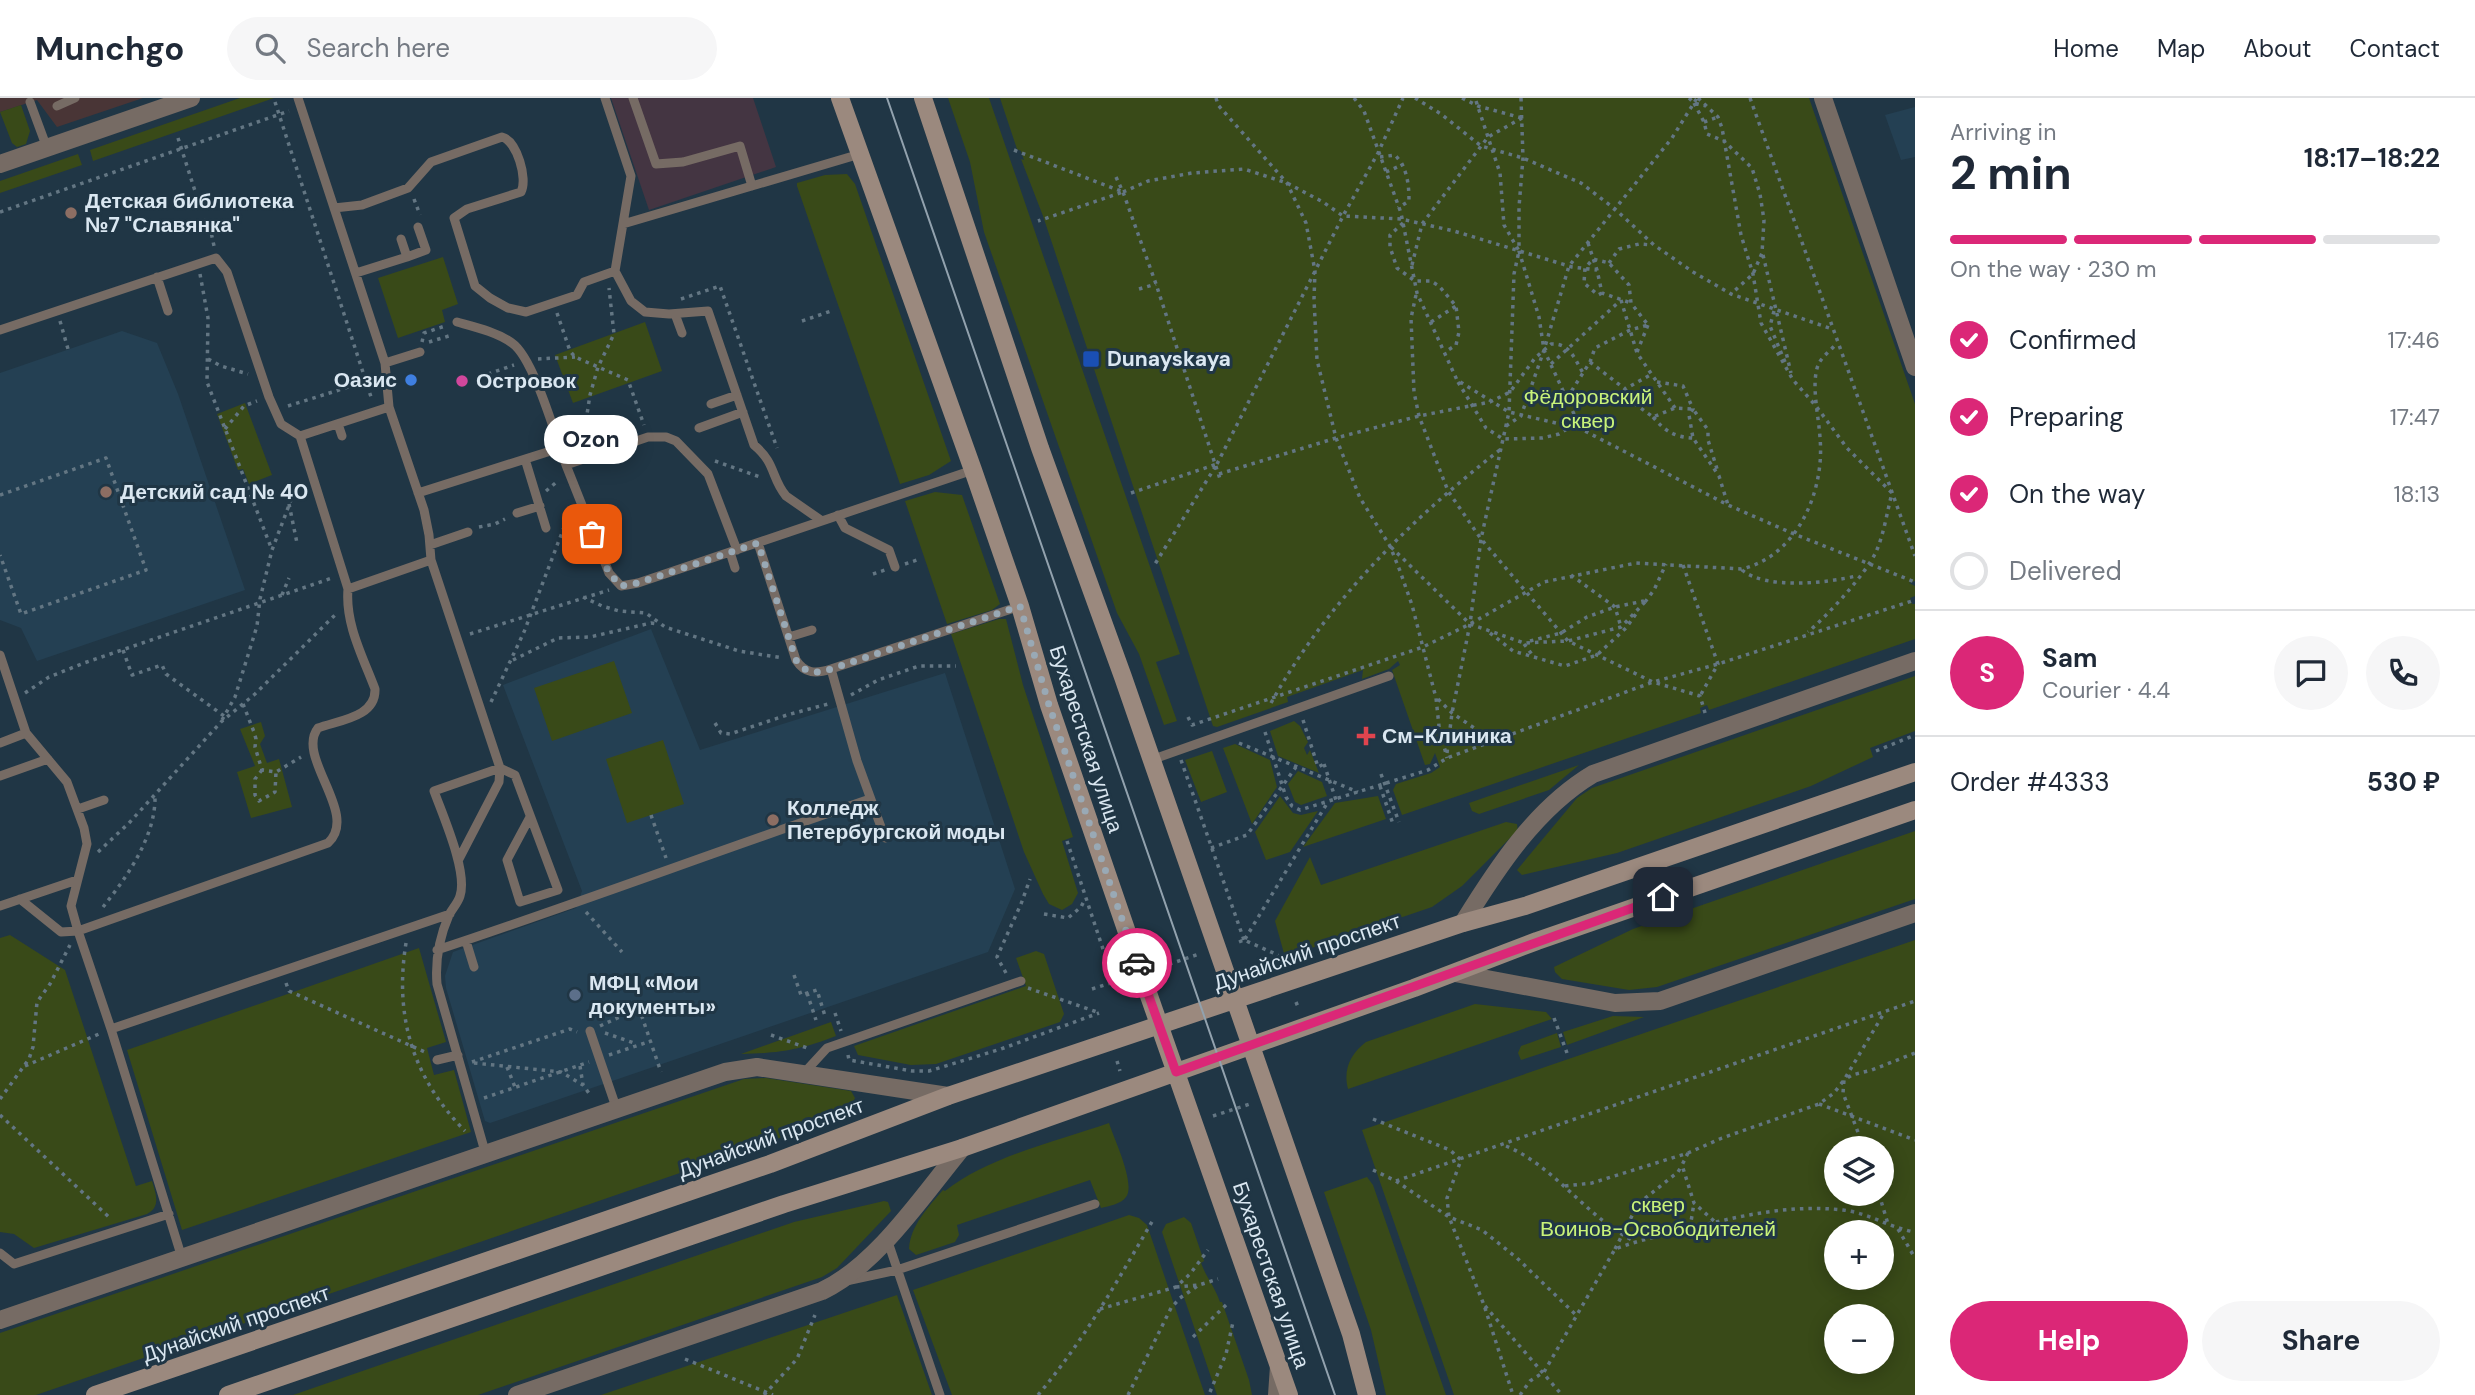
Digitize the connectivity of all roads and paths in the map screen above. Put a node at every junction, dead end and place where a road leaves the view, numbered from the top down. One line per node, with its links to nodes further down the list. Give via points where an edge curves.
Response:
1 (75, 98): 21 (lane)
2 (191, 98): 31 (street)
3 (605, 98): 55 (lane, via 631,176)
4 (633, 98): 43 (lane, via 656,164 684,162 740,146)
5 (841, 98): 35 (main road, Бухарестская улица)
6 (923, 98): 276 (main road, via 1044,461)
7 (1217, 98): 42 (path, via 1218,105)
8 (1354, 98): 36 (path, via 1364,111)
9 (1403, 98): 36 (path)
10 (1415, 98): 30 (path)
11 (1462, 98): 22 (path)
12 (1475, 98): 22 (path)
13 (1521, 98): 25 (path)
14 (1689, 98): 17 (path)
15 (1750, 98): 100 (path)
16 (1823, 98): 118 (street)
17 (1696, 100): 24 (path); 26 (path); 49 (path)
18 (30, 102): 31 (lane)
19 (275, 102): 23 (path)
20 (300, 102): 23 (path); 47 (lane)
21 (57, 106)
22 (1478, 106): 25 (path); 27 (path)
23 (279, 115): 32 (path); 127 (path)
24 (1718, 117): 26 (path); 29 (path)
25 (1522, 118): 27 (path); 37 (path)
26 (1704, 122): 29 (path, via 1707,134)
27 (1488, 137): 30 (path); 34 (path)
28 (178, 138): 32 (path)
29 (1724, 141): 62 (path, via 1752,168 1764,220); 75 (path)
30 (1481, 146): 34 (path); 56 (path)
31 (47, 148): 38 (street)
32 (181, 149): 45 (path); 50 (path)
33 (1014, 150): 46 (path)
34 (1493, 150): 37 (path); 61 (path, via 1500,173 1504,225)
35 (860, 154): 43 (lane); 172 (main road, Бухарестская улица)
36 (1379, 155): 39 (path, via 1395,155); 40 (path); 51 (path)
37 (1524, 158): 49 (path, via 1581,183); 61 (path)
38 (1, 160)
39 (1404, 164): 40 (path); 48 (path, via 1409,201)
40 (1386, 172): 48 (path)
41 (1116, 177): 46 (path)
42 (1287, 184): 46 (path, via 1244,169 1148,181); 51 (path); 73 (path, via 1306,223)
43 (752, 186): 55 (lane)
44 (408, 188): 47 (lane, via 362,205); 57 (path, via 423,225); 72 (lane, via 431,162 502,136 508,138 524,177 521,192 467,209 454,218 475,286 508,308 526,312 577,295 584,282)
45 (195, 191)
46 (1123, 192): 53 (path); 78 (path)
47 (334, 208): 74 (lane)
48 (1398, 208): 54 (path)
49 (1615, 209): 59 (path); 60 (path)
50 (0, 212)
51 (1343, 216): 54 (path); 73 (path)
52 (204, 219): 64 (path)
53 (1038, 221)
54 (1402, 221): 56 (path); 69 (path); 77 (path, via 1390,236 1390,247 1397,268)
55 (623, 224): 72 (lane)
56 (1422, 224): 61 (path); 69 (path)
57 (420, 230): 63 (lane, via 426,250)
58 (401, 239): 63 (lane)
59 (1588, 243): 65 (path); 68 (path)
60 (1654, 245): 66 (path, via 1619,249); 83 (path)
61 (1519, 251): 68 (path); 107 (path); 130 (path, via 1514,274)
62 (1762, 253): 75 (path); 91 (path)
63 (407, 257): 74 (lane)
64 (216, 258): 67 (lane); 124 (lane, via 227,272)
65 (1594, 259): 66 (path); 70 (path); 71 (path)
66 (1609, 263): 86 (path, via 1629,285)
67 (198, 264): 76 (lane); 112 (path, via 208,318)
68 (1569, 265): 70 (path); 107 (path)
69 (1412, 267): 77 (path)
70 (1585, 268): 71 (path); 82 (path, via 1584,283 1598,295)
71 (1597, 270): 82 (path)
72 (615, 271): 93 (lane, via 638,308)
73 (1315, 271): 157 (path, via 1317,360); 170 (path)
74 (356, 273): 115 (lane)
75 (1753, 274): 83 (path); 87 (path)
76 (157, 277): 89 (lane); 92 (lane)
77 (1415, 281): 81 (path); 88 (path, via 1431,281)
78 (1156, 284): 79 (path); 170 (path)
79 (1139, 289)
80 (609, 292): 117 (path, via 614,334)
81 (1417, 293): 96 (path); 144 (path, via 1411,318)
82 (1602, 293): 85 (path)
83 (1731, 294): 87 (path)
84 (681, 299): 167 (path, via 720,286)
85 (1621, 300): 86 (path); 102 (path); 105 (path)
86 (1631, 303): 97 (path)
87 (1758, 304): 91 (path); 126 (path, via 1761,323)
88 (1456, 306): 96 (path); 109 (path, via 1459,332 1455,345)
89 (57, 310): 101 (lane); 106 (path)
90 (834, 310): 94 (path)
91 (1775, 310): 100 (path); 126 (path); 126 (path, via 1770,326)
92 (168, 311)
93 (675, 314): 103 (lane); 131 (lane, via 708,311)
94 (802, 321)
95 (457, 322): 99 (lane); 99 (path, via 424,333 422,345)
96 (1431, 322): 109 (path)
97 (1648, 324): 102 (path); 110 (path)
98 (561, 325): 111 (path)
99 (474, 327): 162 (lane, via 513,343 527,360)
100 (1832, 329): 104 (path)
101 (0, 330)
102 (1630, 330): 110 (path); 114 (path, via 1595,348)
103 (682, 333)
104 (1838, 343): 138 (path, via 1819,363); 180 (path)
105 (1568, 348): 107 (path, via 1551,344); 116 (path); 120 (path)
106 (68, 349)
107 (1544, 350): 116 (path); 130 (path); 145 (path)
108 (421, 352): 115 (lane)
109 (1445, 352): 125 (path)
110 (1637, 353): 122 (path)
111 (575, 357): 113 (path); 117 (path)
112 (208, 359): 124 (path); 152 (path, via 207,382)
113 (550, 359)
114 (1590, 362): 120 (path); 129 (path)
115 (385, 363): 123 (lane)
116 (1551, 364): 132 (path)
117 (598, 367): 154 (path, via 628,380); 165 (path, via 590,394)
118 (1915, 367)
119 (496, 371): 121 (path)
120 (1583, 373): 132 (path)
121 (488, 374)
122 (1652, 374): 128 (path); 129 (path)
123 (386, 375): 127 (path); 137 (lane)
124 (263, 379): 133 (lane)
125 (1457, 380): 134 (path); 136 (path)
126 (1793, 380): 138 (path)
127 (366, 382): 133 (path, via 295,405); 141 (path)
128 (1657, 382): 139 (path); 140 (path, via 1683,386)
129 (1625, 389): 147 (path, via 1635,404)
130 (1510, 392): 134 (path); 143 (path)
131 (737, 395): 135 (lane); 142 (lane)
132 (1567, 398): 146 (path)
133 (272, 401): 152 (path, via 244,406); 155 (lane, via 281,424)
134 (1490, 401): 136 (path); 143 (path)
135 (711, 404)
136 (1473, 406): 144 (path); 158 (path, via 1486,428)
137 (389, 407): 141 (lane); 178 (lane)
138 (1816, 407): 180 (path, via 1847,448); 191 (path, via 1821,474 1810,507)
139 (1675, 408): 140 (path); 147 (path)
140 (1693, 409): 159 (path, via 1689,415); 160 (path, via 1708,430)
141 (376, 412): 148 (lane)
142 (743, 412): 151 (lane); 176 (lane, via 754,445 767,456)
143 (1509, 412): 145 (path); 149 (path)
144 (1419, 416): 157 (path); 177 (path)
145 (1521, 416): 149 (path); 150 (path)
146 (1575, 416): 150 (path); 153 (path)
147 (1653, 417): 159 (path, via 1664,430)
148 (338, 424): 155 (lane); 156 (lane)
149 (1506, 426): 158 (path)
150 (1570, 427): 153 (path); 158 (path, via 1542,438)
151 (699, 428)
152 (225, 429): 197 (path)
153 (1581, 429): 184 (path)
154 (645, 430)
155 (300, 436): 168 (lane)
156 (342, 436)
157 (1336, 438): 173 (path); 196 (path, via 1360,498)
158 (1503, 439): 161 (path)
159 (1695, 440): 160 (path); 166 (path)
160 (1708, 440): 163 (path)
161 (1502, 449): 177 (path); 192 (path)
162 (561, 452): 165 (lane); 169 (lane); 171 (lane)
163 (1712, 452): 166 (path); 174 (path)
164 (690, 453): 165 (lane, via 676,441 656,436); 176 (path); 198 (lane, via 708,474)
165 (584, 454): 171 (lane)
166 (1705, 454): 174 (path)
167 (779, 455)
168 (308, 458): 183 (path); 214 (lane)
169 (525, 459): 178 (lane); 185 (lane)
170 (1217, 464): 173 (path); 179 (path); 203 (path)
171 (566, 466): 198 (lane, via 609,573 621,586)
172 (973, 470): 187 (lane); 222 (main road, Бухарестская улица)
173 (1219, 474): 175 (path)
174 (1719, 476): 184 (path)
175 (1221, 482)
176 (779, 484): 188 (lane, via 786,496)
177 (1448, 491): 192 (path); 196 (path)
178 (418, 493): 195 (lane)
179 (1131, 493)
180 (1892, 493): 200 (path); 202 (path)
181 (0, 495): 199 (path, via 106,458 146,570 21,614)
182 (574, 501): 224 (path)
183 (289, 503): 193 (path); 197 (path)
184 (1728, 505): 191 (path)
185 (540, 506): 186 (lane); 189 (lane)
186 (517, 513)
187 (838, 516): 188 (lane); 206 (lane, via 845,528 890,550)
188 (821, 521): 194 (lane)
189 (546, 528)
190 (468, 532): 195 (lane)
191 (1794, 534): 202 (path); 208 (path, via 1757,565)
192 (1481, 540): 216 (path); 227 (path)
193 (297, 543)
194 (758, 543): 198 (lane); 234 (lane)
195 (430, 545): 201 (lane)
196 (1390, 546): 227 (path); 237 (path); 248 (path, via 1345,594)
197 (272, 550): 221 (path)
198 (733, 551): 207 (lane)
199 (0, 555)
200 (1915, 556)
201 (430, 560): 214 (lane); 278 (lane)
202 (1870, 563): 210 (path); 213 (path)
203 (1155, 564)
204 (1666, 565): 205 (path); 209 (path, via 1636,563); 220 (path)
205 (1683, 565): 208 (path); 245 (path)
206 (895, 567)
207 (735, 568)
208 (1741, 569): 210 (path, via 1751,577 1790,583)
209 (1572, 576): 216 (path, via 1544,582); 223 (path)
210 (1858, 576): 232 (path, via 1829,613)
211 (289, 578): 217 (path)
212 (326, 580): 217 (path)
213 (1915, 582)
214 (348, 589): 270 (lane, via 350,624 375,698 364,712 318,728)
215 (610, 590): 218 (path)
216 (1526, 592): 227 (path); 231 (path)
217 (282, 595): 221 (path)
218 (583, 597): 224 (path); 226 (path, via 619,611 646,613)
219 (1915, 600): 232 (path)
220 (1646, 601): 223 (path); 228 (path)
221 (259, 603): 238 (path); 259 (path, via 257,626 235,697)
222 (1020, 606): 246 (lane); 342 (main road, Бухарестская улица, via 1049,705)
223 (1615, 607): 228 (path); 231 (path)
224 (530, 615): 233 (path); 243 (path)
225 (332, 618): 255 (path)
226 (661, 624): 242 (path, via 739,651); 243 (path, via 558,638)
227 (1470, 624): 230 (path); 237 (path); 258 (path)
228 (1624, 627): 235 (path); 240 (path)
229 (812, 630): 234 (lane)
230 (1487, 631): 236 (path); 241 (path, via 1513,651)
231 (1561, 632): 235 (path); 236 (path)
232 (1805, 634): 245 (path)
233 (461, 637)
234 (789, 637): 242 (lane)
235 (1568, 641): 236 (path); 240 (path)
236 (1524, 643): 241 (path)
237 (1423, 647): 250 (path); 254 (path)
238 (123, 650): 253 (path, via 49,677); 259 (path, via 132,675 162,665 166,674)
239 (0, 655): 265 (lane)
240 (1597, 655): 241 (path, via 1565,666); 249 (path)
241 (1534, 657)
242 (796, 660): 246 (lane, via 811,672)
243 (512, 661): 257 (path)
244 (1915, 661): 315 (street, via 1593,774 1553,803 1491,878)
245 (1718, 664): 249 (path); 252 (path)
246 (831, 669): 289 (lane)
247 (1388, 676): 256 (lane)
248 (1285, 680): 250 (path); 251 (path)
249 (1653, 682): 252 (path); 268 (path)
250 (1289, 692): 251 (path); 256 (path)
251 (1275, 696): 262 (path); 264 (path)
252 (1700, 696): 260 (path)
253 (19, 697)
254 (1436, 698): 258 (path); 274 (path)
255 (243, 704): 263 (path); 279 (path)
256 (1296, 709): 262 (lane); 284 (path, via 1318,767 1324,764)
257 (487, 712)
258 (1451, 713): 268 (path); 274 (path)
259 (224, 716): 263 (path)
260 (1706, 716)
261 (1188, 717): 264 (path)
262 (1261, 721): 271 (lane); 273 (path)
263 (221, 722): 288 (path)
264 (1192, 725): 271 (path, via 1174,740)
265 (26, 733): 269 (lane); 275 (lane)
266 (1915, 736): 272 (path)
267 (1234, 741): 273 (path)
268 (1495, 742): 274 (path)
269 (0, 743)
270 (314, 749): 280 (path); 317 (lane, via 338,821 335,838)
271 (1178, 750): 276 (lane); 301 (path)
272 (1876, 751)
273 (1274, 758): 277 (path); 286 (path)
274 (1447, 758): 285 (path, via 1428,770)
275 (48, 760): 283 (lane); 293 (lane, via 67,782)
276 (1151, 760): 335 (main road)
277 (1296, 767): 284 (path); 286 (path)
278 (500, 768): 296 (lane, via 515,775); 303 (lane, via 499,782); 303 (lane, via 434,791)
279 (262, 770): 280 (path); 280 (path, via 255,779 258,801 275,792)
280 (276, 772)
281 (1915, 772): 315 (main road, Дунайский проспект, via 1525,906)
282 (1381, 774): 285 (path)
283 (0, 776)
284 (1328, 780): 287 (path); 291 (path)
285 (1382, 785): 287 (path); 297 (path); 298 (path)
286 (1283, 786): 292 (path, via 1292,806 1300,810); 301 (path, via 1247,835)
287 (1360, 792): 291 (path)
288 (155, 794): 302 (path); 314 (path, via 146,838 124,881)
289 (870, 799): 299 (lane); 304 (lane)
290 (104, 800): 293 (lane)
291 (1336, 800): 292 (path)
292 (1327, 803): 319 (path)
293 (78, 809): 306 (lane, via 87,844)
294 (1915, 810): 328 (main road)
295 (651, 815): 304 (path)
296 (530, 817): 296 (lane, via 558,890 520,902 507,860)
297 (1399, 822)
298 (1393, 824)
299 (885, 838)
300 (1068, 841): 307 (path)
301 (1211, 848): 319 (path)
302 (95, 855)
303 (458, 859): 312 (lane, via 460,895)
304 (671, 870): 309 (lane)
305 (1030, 879): 323 (path)
306 (77, 880): 308 (lane); 317 (lane, via 71,906)
307 (1086, 897): 313 (path, via 1068,918); 331 (path)
308 (19, 899): 310 (lane); 317 (lane, via 61,932)
309 (579, 903): 318 (lane); 321 (path)
310 (0, 906)
311 (1915, 913): 328 (street, via 1660,1001 1615,1003)
312 (450, 914): 316 (lane); 320 (lane)
313 (1044, 914)
314 (96, 916)
315 (1463, 923): 335 (main road, Дунайский проспект)
316 (410, 927): 327 (lane); 348 (path, via 403,1005)
317 (78, 931): 343 (lane); 360 (path, via 37,1002 33,1047)
318 (466, 941): 320 (lane); 325 (lane)
319 (1241, 941): 324 (path, via 1279,955)
320 (438, 950): 354 (lane, via 437,984)
321 (622, 952)
322 (1199, 954): 326 (path)
323 (997, 957)
324 (1280, 960)
325 (474, 967)
326 (1161, 967)
327 (281, 971): 343 (lane); 348 (path, via 289,991)
328 (1455, 973): 350 (main road)
329 (794, 975): 334 (path, via 801,995)
330 (1120, 980): 331 (path)
331 (1114, 982): 333 (path)
332 (1021, 983): 347 (lane); 347 (path, via 1099,1013 929,1071 849,1060)
333 (1092, 989)
334 (807, 993): 339 (path, via 817,990); 341 (path)
335 (1236, 1000): 342 (main road, Дунайский проспект); 350 (main road)
336 (1915, 1001): 337 (path)
337 (1885, 1011): 366 (path); 383 (path)
338 (835, 1013): 347 (path)
339 (825, 1016)
340 (1554, 1018): 352 (path)
341 (816, 1020)
342 (1160, 1026): 364 (main road, Бухарестская улица); 370 (main road, Дунайский проспект)
343 (111, 1029): 360 (path); 394 (lane)
344 (593, 1030): 349 (path); 355 (lane)
345 (771, 1035): 351 (path)
346 (651, 1041): 349 (path)
347 (844, 1042): 365 (lane, via 827,1048)
348 (410, 1045): 356 (path); 381 (path, via 421,1072)
349 (639, 1045): 355 (path)
350 (1252, 1045): 364 (main road); 439 (main road, via 1351,1334)
351 (808, 1049)
352 (1567, 1053)
353 (1915, 1053): 366 (path)
354 (458, 1055): 356 (lane); 372 (lane)
355 (599, 1058): 359 (path); 375 (lane)
356 (436, 1060)
357 (1117, 1061): 362 (path)
358 (471, 1063): 361 (path)
359 (580, 1065): 363 (path); 367 (path)
360 (24, 1067): 371 (path)
361 (508, 1067): 363 (path); 368 (path)
362 (1120, 1071)
363 (561, 1072): 367 (path); 368 (path)
364 (1176, 1072): 384 (main road); 426 (main road, Бухарестская улица)
365 (804, 1073): 370 (street); 375 (street, via 741,1068)
366 (1844, 1080): 374 (path); 377 (path, via 1843,1093)
367 (583, 1085): 369 (path)
368 (515, 1087): 372 (path)
369 (592, 1096)
370 (948, 1097): 430 (main road, Дунайский проспект, via 770,1164)
371 (0, 1099)
372 (472, 1102): 386 (lane)
373 (1250, 1104): 378 (path)
374 (1819, 1104): 377 (path); 385 (path)
375 (617, 1110): 386 (street)
376 (0, 1115): 399 (path)
377 (1853, 1115): 380 (path); 382 (path)
378 (1213, 1116)
379 (1373, 1119): 387 (path, via 1450,1150)
380 (1860, 1136)
381 (471, 1138)
382 (1915, 1140)
383 (1504, 1145): 387 (path); 391 (path)
384 (962, 1148): 405 (street); 431 (main road, via 771,1208)
385 (1688, 1153): 388 (path); 391 (path, via 1592,1183)
386 (486, 1155): 410 (street)
387 (1461, 1160): 390 (path); 395 (path, via 1447,1198)
388 (1682, 1165): 392 (path); 404 (path, via 1638,1204)
389 (1373, 1170): 390 (path)
390 (1396, 1181): 395 (path)
391 (1565, 1186): 404 (path)
392 (1694, 1203): 398 (path); 401 (path)
393 (1095, 1204): 412 (lane)
394 (169, 1214): 409 (lane, via 14,1264); 410 (lane)
395 (1449, 1217): 418 (path); 420 (path, via 1482,1230)
396 (1153, 1220): 419 (path)
397 (1881, 1220): 398 (path, via 1816,1208)
398 (1714, 1221): 401 (path)
399 (118, 1226)
400 (1894, 1227): 402 (path)
401 (1690, 1228): 406 (path)
402 (1898, 1229): 403 (path); 411 (path)
403 (1915, 1232)
404 (1622, 1235): 406 (path); 407 (path)
405 (887, 1239): 412 (lane); 414 (street)
406 (1634, 1241): 407 (path)
407 (1615, 1249): 420 (path)
408 (1208, 1250): 416 (path)
409 (0, 1252)
410 (182, 1258): 422 (street)
411 (1915, 1258)
412 (897, 1270): 414 (lane); 434 (lane)
413 (1218, 1279): 415 (path)
414 (841, 1282): 432 (street)
415 (1199, 1285): 416 (path); 436 (path, via 1171,1308)
416 (1176, 1287): 419 (path)
417 (1227, 1304): 424 (path)
418 (1484, 1305): 427 (path); 440 (path)
419 (1098, 1310): 435 (path)
420 (1575, 1314): 427 (path)
421 (815, 1315): 429 (path, via 797,1359)
422 (0, 1320)
423 (1233, 1322): 428 (path)
424 (1193, 1337)
425 (685, 1359): 429 (path)
426 (1279, 1366): 437 (street); 438 (main road, Бухарестская улица)
427 (1544, 1372): 441 (path); 442 (path)
428 (1210, 1392)
429 (766, 1394): 433 (path)
430 (95, 1395)
431 (228, 1395)
432 (517, 1395)
433 (774, 1395)
434 (940, 1395)
435 (1038, 1395)
436 (1128, 1395)
437 (1277, 1395)
438 (1289, 1395)
439 (1367, 1395)
440 (1513, 1395)
441 (1520, 1395)
442 (1562, 1395)

